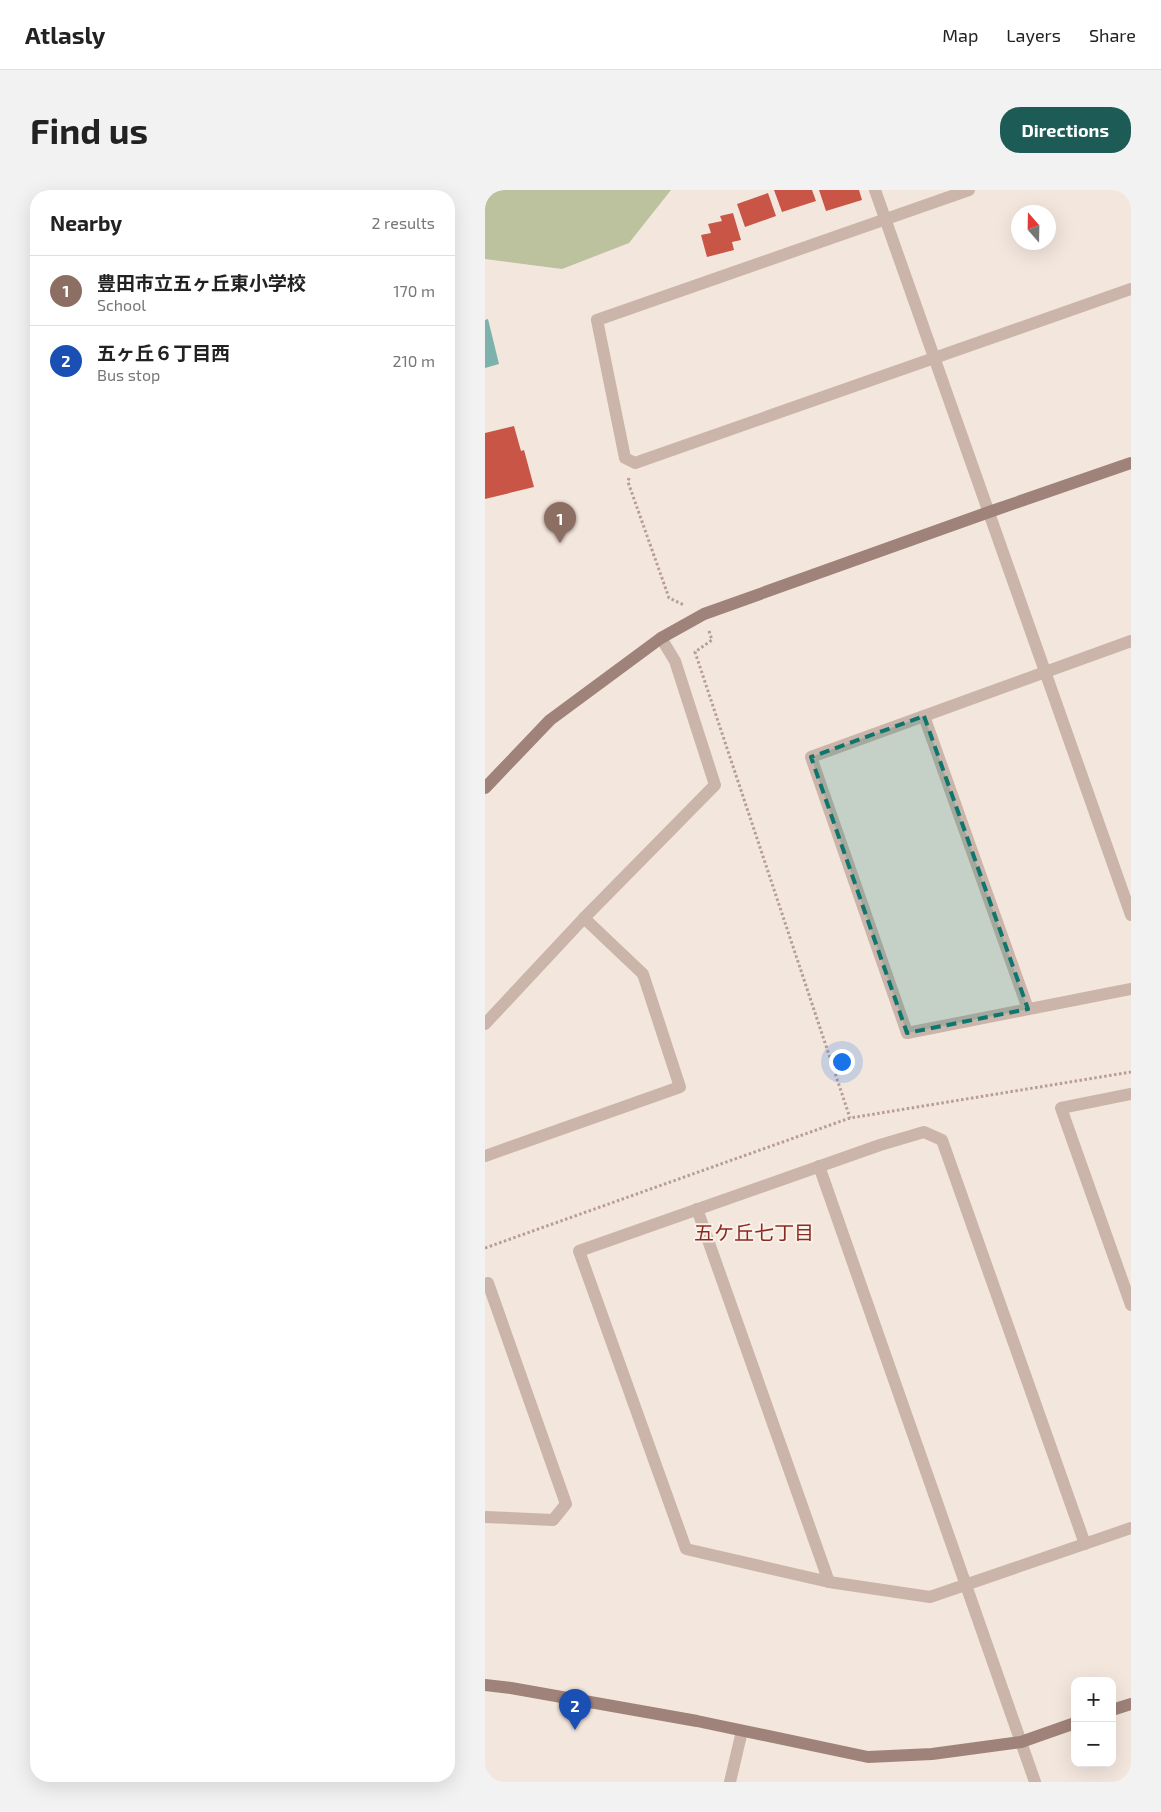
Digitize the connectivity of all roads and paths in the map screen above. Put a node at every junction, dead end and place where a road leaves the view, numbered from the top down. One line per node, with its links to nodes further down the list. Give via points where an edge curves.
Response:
1 (875, 190): 3 (street)
2 (969, 190): 3 (street)
3 (886, 219): 5 (street); 6 (street, via 597,320 625,458)
4 (1131, 290): 5 (street)
5 (934, 358): 6 (street); 8 (street)
6 (635, 463): 9 (path, via 628,482 669,598)
7 (1131, 463): 8 (street)
8 (989, 512): 9 (street); 12 (street)
9 (704, 614): 10 (street); 22 (path, via 712,640 695,652)
10 (661, 638): 14 (street, via 550,720); 16 (street, via 675,661 715,785)
11 (1131, 641): 12 (street)
12 (1045, 673): 13 (street); 15 (street)
13 (924, 716): 18 (street); 18 (street, via 811,757 907,1033)
14 (485, 788)
15 (1131, 915)
16 (584, 918): 19 (street); 23 (street, via 643,974 680,1087)
17 (1131, 988): 18 (street)
18 (1029, 1009)
19 (485, 1024)
20 (1131, 1072): 22 (path)
21 (1131, 1094): 28 (street, via 1061,1108)
22 (850, 1118): 26 (path)
23 (485, 1156)
24 (819, 1166): 25 (street); 31 (street, via 924,1132 942,1140); 33 (street)
25 (697, 1209): 32 (street); 32 (street, via 579,1251 686,1549)
26 (485, 1248)
27 (485, 1284): 29 (street, via 488,1283 565,1504 553,1520)
28 (1131, 1305)
29 (485, 1517)
30 (1131, 1528): 31 (street)
31 (1085, 1544): 33 (street)
32 (829, 1582): 33 (street, via 930,1597)
33 (965, 1584): 39 (street)
34 (485, 1685): 38 (street)
35 (1131, 1704): 36 (street)
36 (1116, 1709)
37 (1071, 1724): 39 (street)
38 (742, 1731): 39 (street, via 868,1757 932,1754); 40 (street)
39 (1021, 1742): 41 (street)
40 (730, 1782)
41 (1035, 1782)

